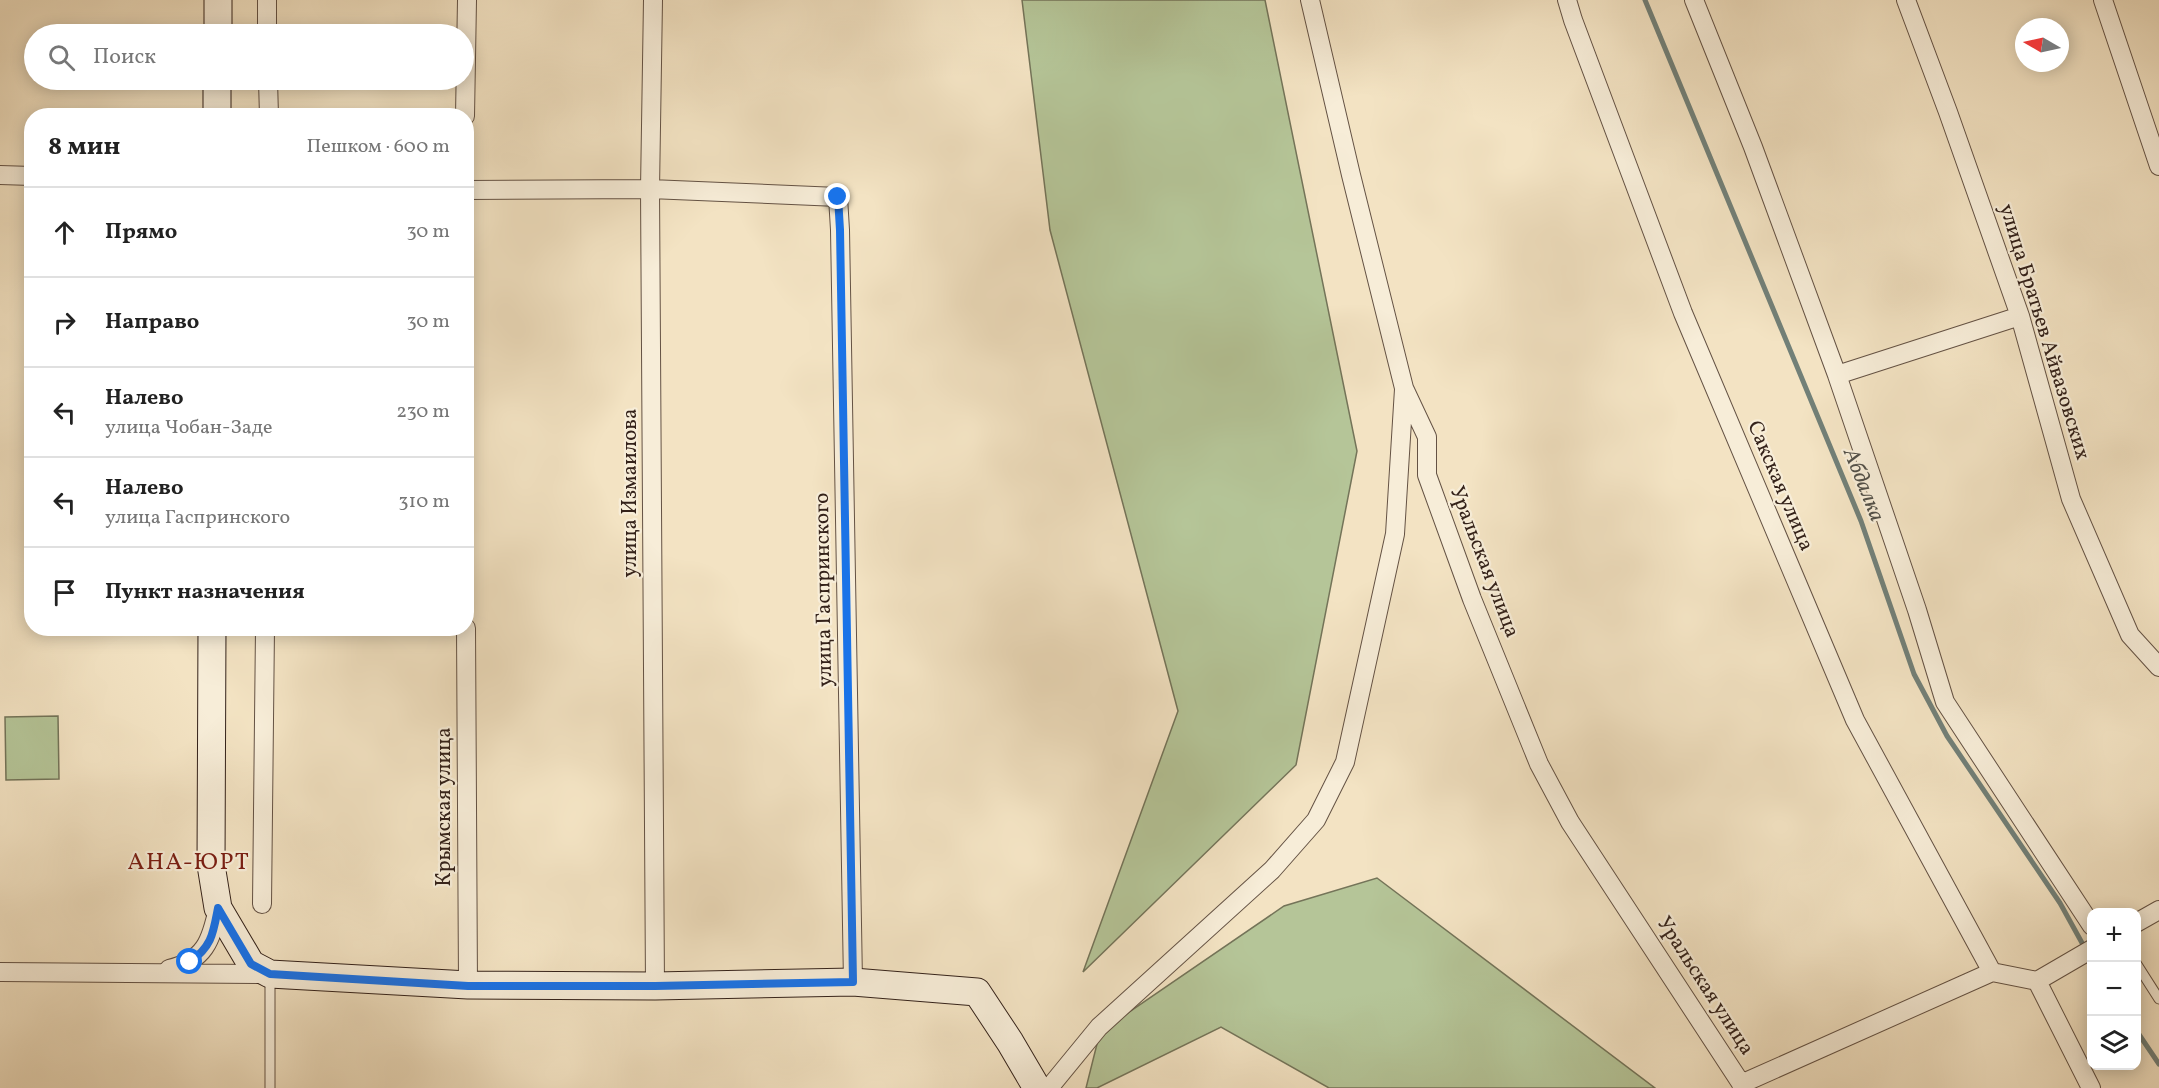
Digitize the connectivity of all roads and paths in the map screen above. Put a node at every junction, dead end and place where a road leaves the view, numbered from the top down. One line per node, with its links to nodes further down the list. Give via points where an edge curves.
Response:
1 (218, 0): 10 (main road)
2 (267, 0): 11 (street)
3 (467, 0): 12 (street)
4 (653, 0): 22 (street, улица Измаилова)
5 (1310, 0): 26 (street, Уральская улица)
6 (1567, 0): 40 (street, Сакская улица, via 1683,313 1855,720)
7 (1694, 0): 25 (street, via 1753,147)
8 (1906, 0): 24 (street, улица Братьев Айвазовских)
9 (2103, 0): 19 (street)
10 (218, 24)
11 (267, 24)
12 (467, 24)
13 (218, 90): 16 (main road)
14 (268, 90): 17 (street)
15 (465, 90): 18 (street)
16 (217, 108)
17 (269, 108)
18 (465, 108)
19 (2159, 166)
20 (0, 175): 21 (street)
21 (24, 176)
22 (650, 189): 23 (street); 43 (street, улица Гаспринского, via 838,197); 45 (street, улица Измаилова)
23 (474, 190)
24 (2020, 316): 25 (street); 30 (street, улица Братьев Айвазовских, via 2071,499 2130,635)
25 (1836, 375): 34 (street, via 1945,702)
26 (1404, 388): 47 (street, Уральская улица, via 1427,437 1427,475 1539,764 1570,822); 50 (street, via 1395,534 1345,762 1316,820 1272,870 1099,1027)
27 (212, 636): 32 (main road, via 211,866)
28 (265, 636): 31 (street)
29 (466, 636): 44 (street, Крымская улица)
30 (2159, 667)
31 (262, 904)
32 (218, 908): 37 (main road); 41 (street, via 207,947 190,962)
33 (2159, 910): 35 (street)
34 (2087, 920)
35 (2141, 920)
36 (2086, 952): 42 (street)
37 (260, 969): 41 (street); 44 (main road); 48 (lane)
38 (2141, 971): 46 (lane)
39 (0, 972): 41 (street)
40 (1992, 972): 42 (street); 47 (street)
41 (153, 973)
42 (2037, 981): 51 (street)
43 (853, 982): 45 (main road); 49 (main road, via 977,992)
44 (468, 986): 45 (main road)
45 (655, 986)
46 (2159, 999)
47 (1743, 1086)
48 (270, 1088)
49 (1037, 1088)
50 (1049, 1088)
51 (2091, 1088)

